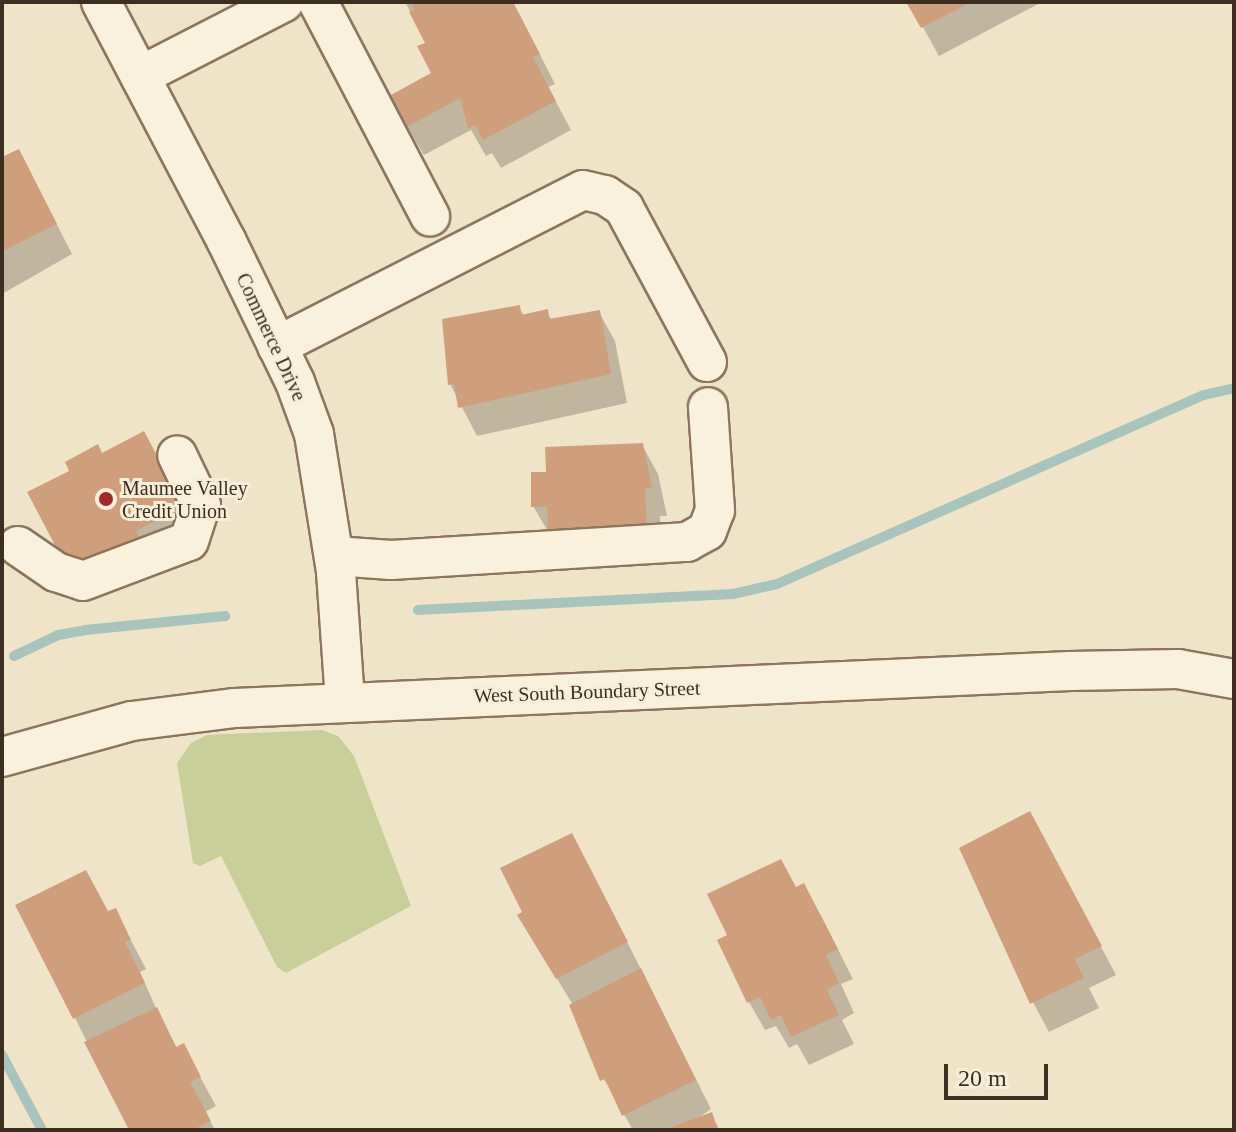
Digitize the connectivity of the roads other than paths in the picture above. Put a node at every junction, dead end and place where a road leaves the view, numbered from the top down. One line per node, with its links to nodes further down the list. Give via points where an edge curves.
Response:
1 (101, 2): 4 (street, Commerce Drive)
2 (284, 2): 4 (street)
3 (318, 2): 5 (street)
4 (140, 76): 6 (street, Commerce Drive)
5 (430, 216)
6 (277, 346): 7 (street, via 583,190 605,195 624,208); 11 (street, Commerce Drive, via 314,434)
7 (707, 362)
8 (708, 407): 11 (street, via 715,510 707,531 687,542 391,560)
9 (177, 455): 10 (street, via 201,505 202,516 189,541 83,581 56,572)
10 (18, 546)
11 (335, 556): 15 (street, Commerce Drive)
12 (1234, 654): 13 (street, West South Boundary Street)
13 (1178, 669): 14 (street, West South Boundary Street); 15 (street, West South Boundary Street)
14 (1234, 679)
15 (345, 702): 16 (street, West South Boundary Street, via 132,721)
16 (2, 757)

